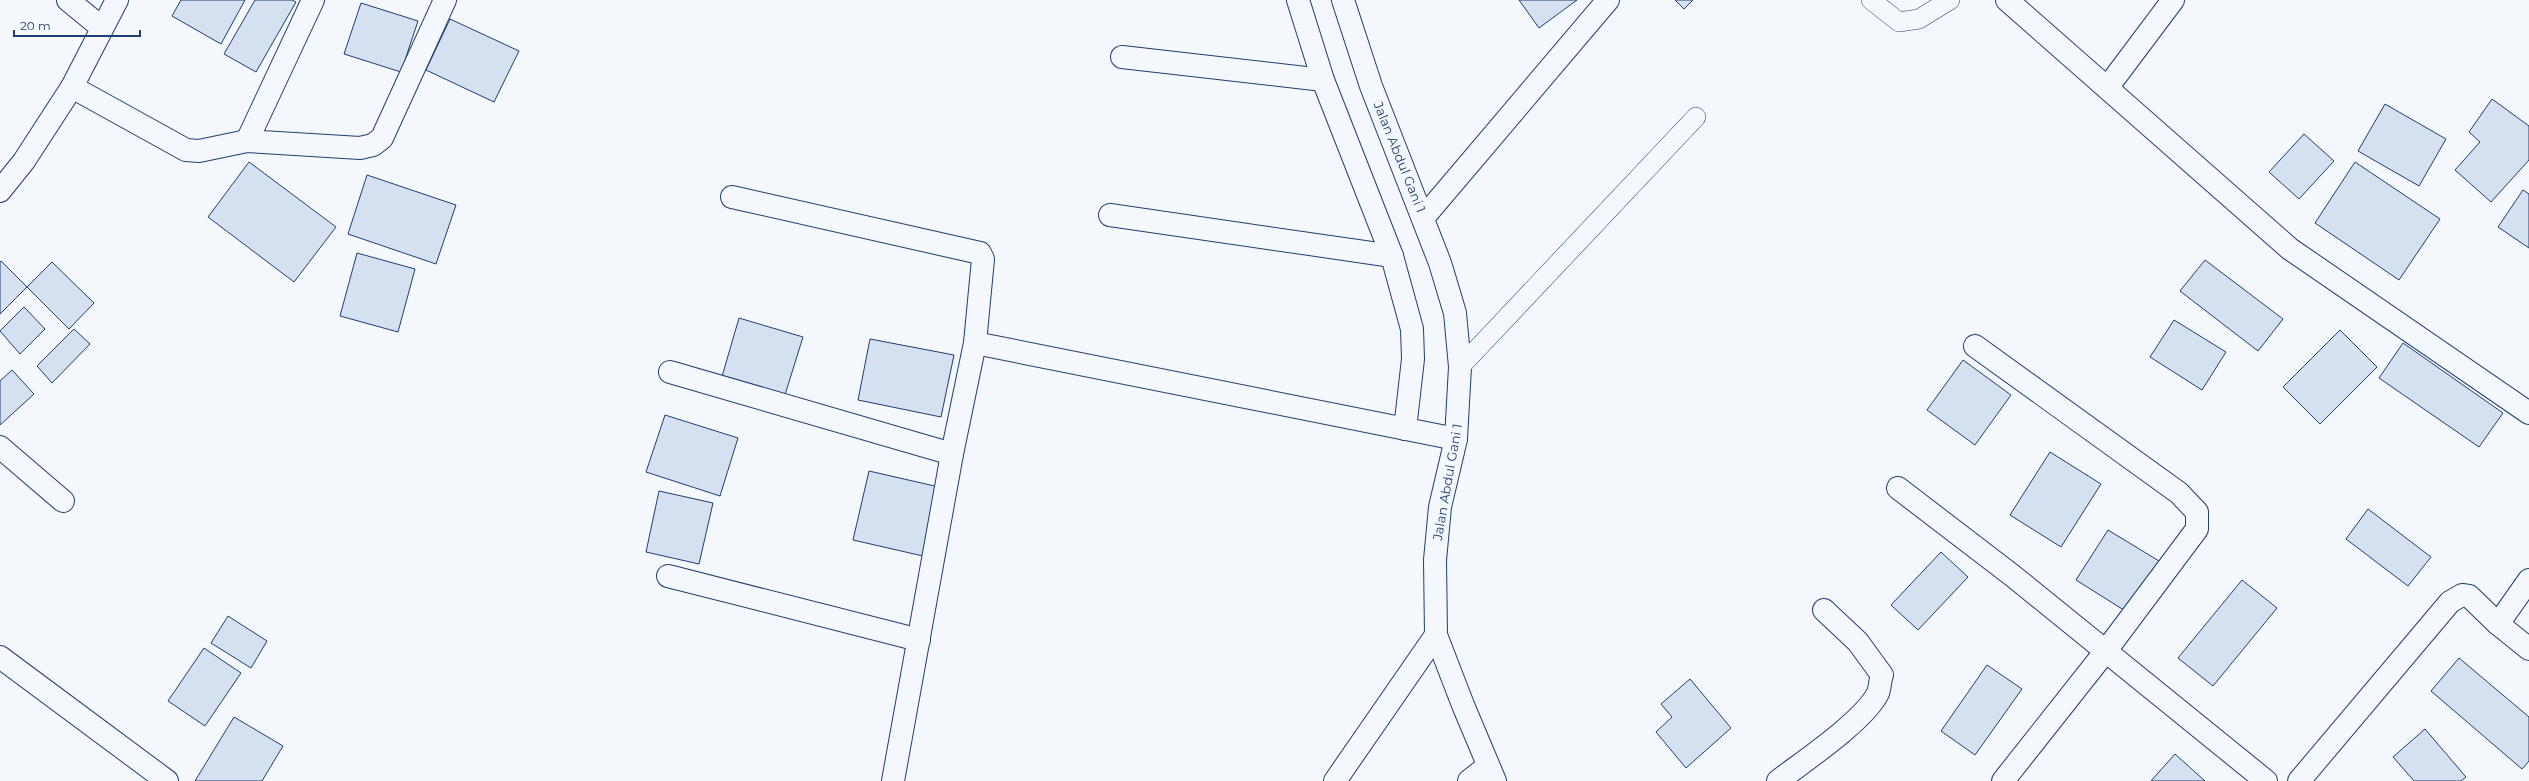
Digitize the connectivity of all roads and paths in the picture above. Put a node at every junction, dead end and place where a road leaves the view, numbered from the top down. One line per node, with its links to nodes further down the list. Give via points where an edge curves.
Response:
1 (68, 0): 12 (street)
2 (117, 0): 12 (street)
3 (313, 0): 18 (street)
4 (444, 0): 18 (street, via 382,138 373,145 360,148)
5 (1298, 0): 14 (street)
6 (1343, 0): 22 (street, Jalan Abdul Gani 1, via 1371,86)
7 (1608, 0): 22 (street)
8 (1871, 0): 9 (lane, via 1899,22 1919,19)
9 (1950, 0)
10 (2007, 0): 16 (street)
11 (2173, 0): 16 (street)
12 (102, 28): 15 (street)
13 (1122, 57): 14 (street)
14 (1323, 80): 23 (street)
15 (72, 87): 18 (street, via 186,150 199,151); 19 (street, via 24,161)
16 (2107, 88): 28 (street, via 2290,250)
17 (1696, 117): 26 (lane)
18 (247, 141)
19 (0, 191)
20 (732, 197): 24 (street, via 980,253 983,259)
21 (1110, 215): 23 (street)
22 (1424, 217): 26 (street, Jalan Abdul Gani 1, via 1455,313)
23 (1392, 256): 29 (street, via 1412,329 1413,359)
24 (976, 343): 29 (street); 32 (street)
25 (1975, 346): 42 (street, via 2179,493 2197,512 2197,528)
26 (1460, 367): 30 (street, Jalan Abdul Gani 1)
27 (670, 372): 32 (street)
28 (2529, 413)
29 (1405, 429): 30 (street)
30 (1456, 439): 39 (street, Jalan Abdul Gani 1, via 1440,507 1435,560)
31 (0, 447): 34 (street)
32 (952, 454): 40 (street)
33 (1898, 488): 42 (street, via 2014,576)
34 (63, 501)
35 (668, 576): 40 (street)
36 (2529, 580): 38 (street)
37 (1824, 610): 49 (street, via 1871,658 1882,675 1878,693 1835,737)
38 (2498, 624): 41 (street); 52 (street, via 2469,596 2462,595 2450,602)
39 (1436, 635): 44 (street, Jalan Abdul Gani 1); 47 (street)
40 (919, 640): 46 (street)
41 (2529, 649)
42 (2105, 652): 50 (street); 51 (street)
43 (0, 657): 45 (street)
44 (1491, 773): 48 (street)
45 (167, 781)
46 (893, 781)
47 (1335, 781)
48 (1469, 781)
49 (1778, 781)
50 (2003, 781)
51 (2266, 781)
52 (2299, 781)

